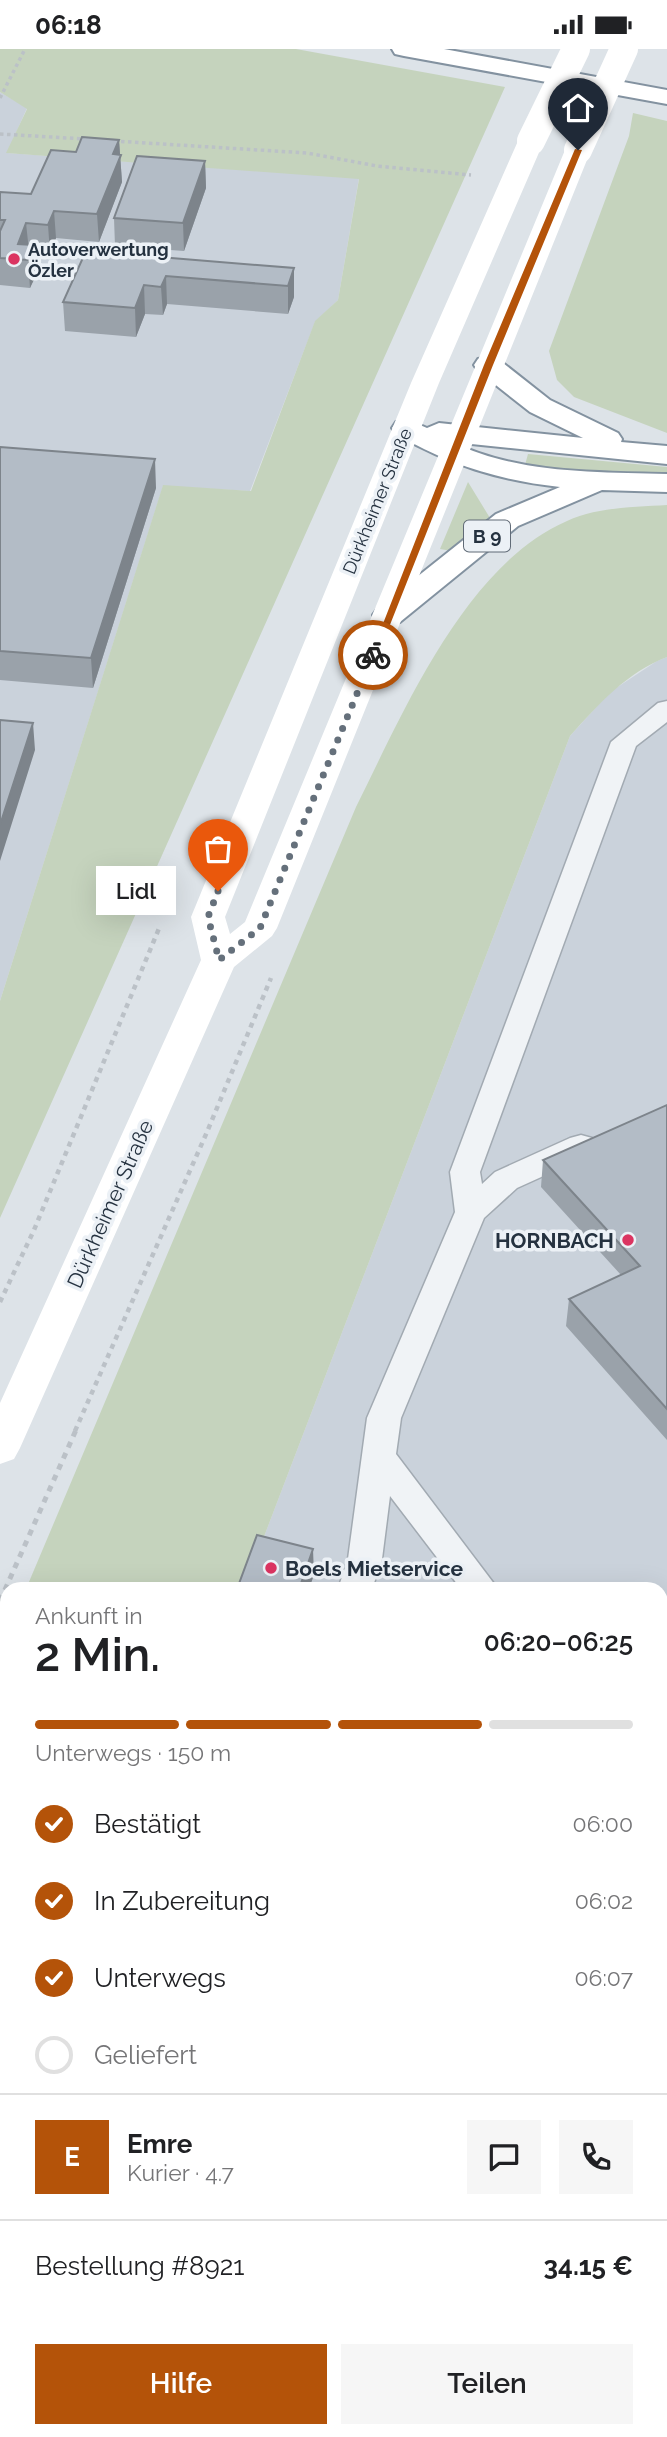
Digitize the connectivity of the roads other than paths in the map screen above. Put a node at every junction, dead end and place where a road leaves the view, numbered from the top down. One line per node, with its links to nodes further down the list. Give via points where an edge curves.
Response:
1 (404, 49): 5 (main road)
2 (552, 49): 4 (main road)
3 (576, 49): 7 (main road, Dürkheimer Straße, bridge)
4 (633, 57): 6 (main road, Dürkheimer Straße, bridge, via 578,150)
5 (667, 97)
6 (488, 365): 8 (main road, Dürkheimer Straße); 9 (main road, via 540,406)
7 (406, 428): 8 (main road, B 9); 15 (main road, Dürkheimer Straße, via 208,917)
8 (458, 444): 9 (main road); 11 (main road, B 9, via 531,475); 13 (main road, Dürkheimer Straße)
9 (636, 451): 10 (main road)
10 (667, 455)
11 (600, 482): 12 (main road, B 9); 13 (main road, B 9, via 507,520)
12 (667, 483)
13 (389, 615): 15 (main road, Dürkheimer Straße, via 260,928)
14 (667, 709): 17 (lane, via 624,742 465,1172)
15 (219, 960): 18 (main road, Dürkheimer Straße)
16 (610, 1132): 17 (lane, via 506,1180)
17 (471, 1212): 19 (lane, via 384,1418)
18 (0, 1448)
19 (380, 1458): 20 (lane); 21 (lane)
20 (357, 1582)
21 (476, 1582)

